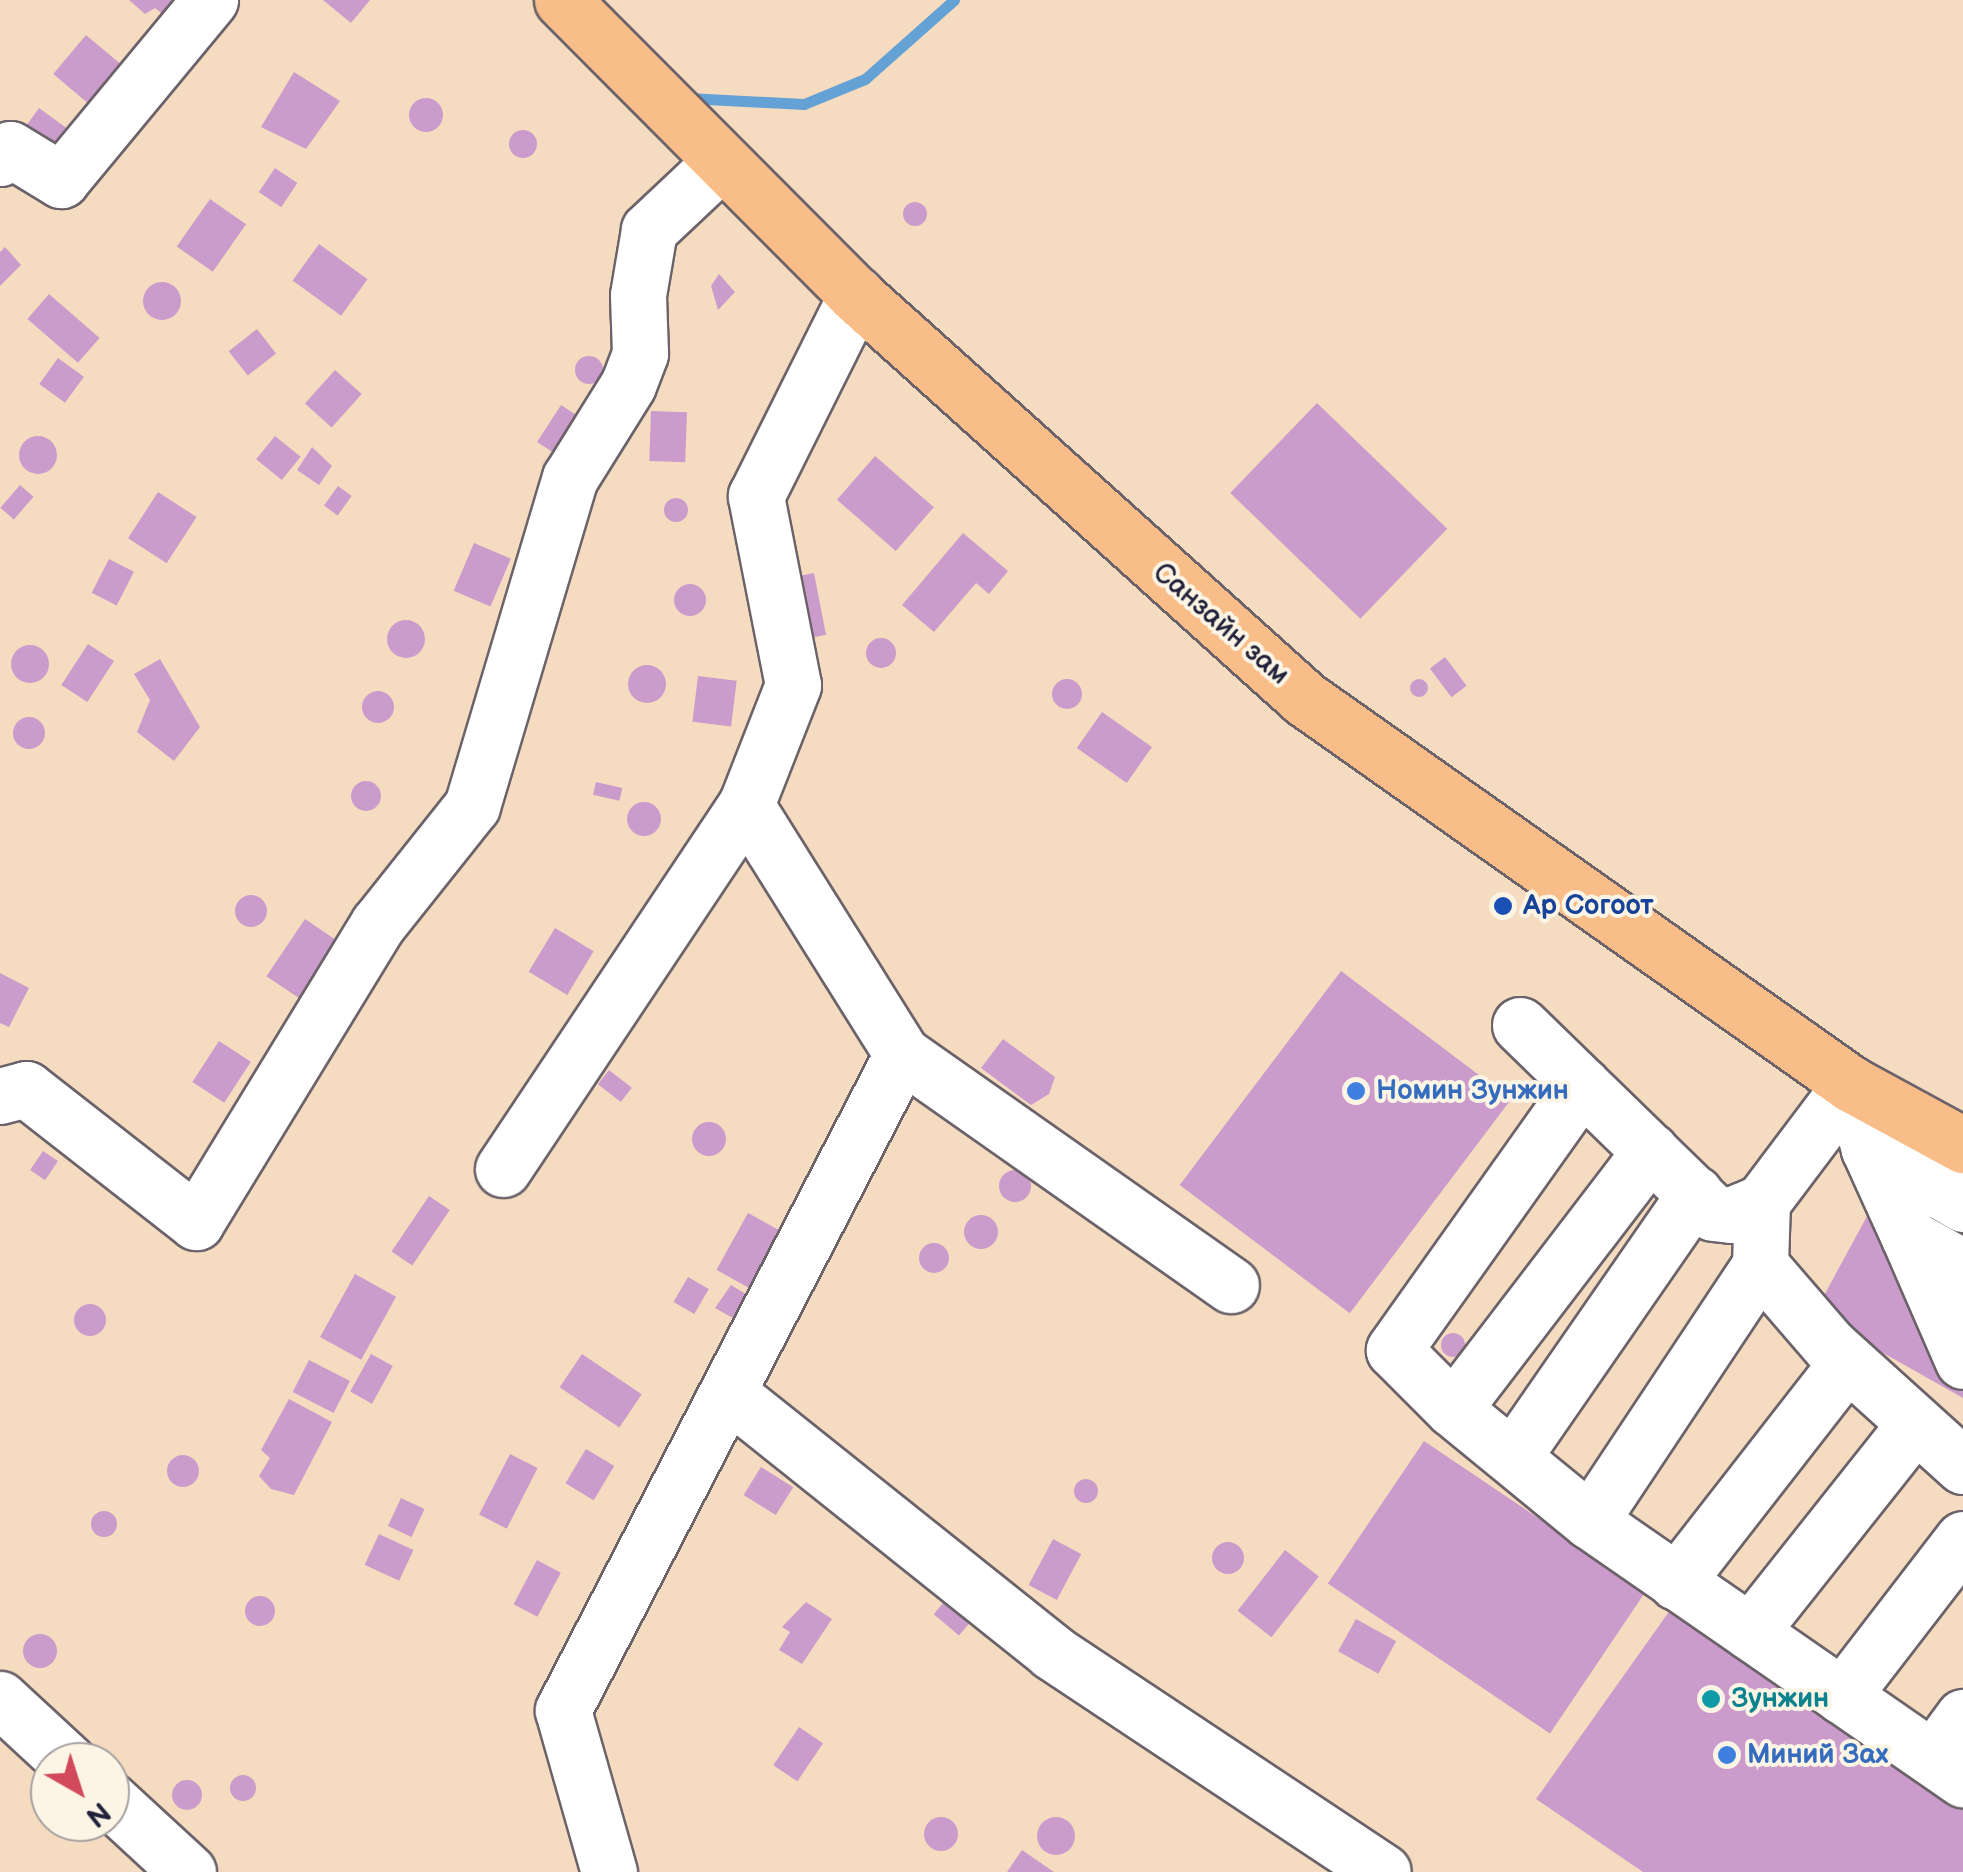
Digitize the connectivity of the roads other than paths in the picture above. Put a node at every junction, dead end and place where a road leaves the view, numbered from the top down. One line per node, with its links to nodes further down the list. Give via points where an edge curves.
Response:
1 (210, 0): 3 (street, via 61,180 10,150)
2 (562, 0): 4 (main road, Санзайн зам)
3 (0, 158)
4 (719, 164): 5 (main road, Санзайн зам); 11 (street, via 648,230 638,295 640,353 628,386 570,478 472,806 378,924 196,1222 26,1089)
5 (856, 295): 6 (street, via 756,496 793,686); 9 (main road, Санзайн зам, via 1306,698)
6 (746, 805): 8 (street); 15 (street)
7 (1520, 1025): 10 (street)
8 (902, 1054): 22 (street); 25 (street)
9 (1851, 1084): 12 (main road, Санзайн зам); 14 (street); 17 (street)
10 (1582, 1085): 13 (street); 26 (street, via 1394,1350)
11 (0, 1096)
12 (1963, 1146)
13 (1650, 1150): 16 (street); 26 (street)
14 (1869, 1150): 18 (street); 19 (street)
15 (503, 1169)
16 (1694, 1194): 17 (street, via 1713,1212 1731,1215); 28 (street)
17 (1762, 1202): 20 (street)
18 (1963, 1204)
19 (1909, 1237): 21 (street); 23 (street)
20 (1760, 1265): 24 (street); 30 (street)
21 (1963, 1267)
22 (1231, 1285)
23 (1963, 1361)
24 (1847, 1362): 27 (street); 32 (street)
25 (728, 1393): 40 (street, via 563,1710); 41 (street, via 1052,1652)
26 (1453, 1409): 28 (street)
27 (1914, 1425): 29 (street); 33 (street)
28 (1514, 1455): 30 (street)
29 (1963, 1466)
30 (1590, 1521): 32 (street)
31 (1963, 1539): 34 (street)
32 (1676, 1582): 33 (street)
33 (1750, 1632): 34 (street)
34 (1842, 1696): 37 (street)
35 (0, 1699): 36 (street)
36 (46, 1742)
37 (1953, 1751)
38 (130, 1818): 39 (street)
39 (188, 1872)
40 (609, 1872)
41 (1383, 1872)

